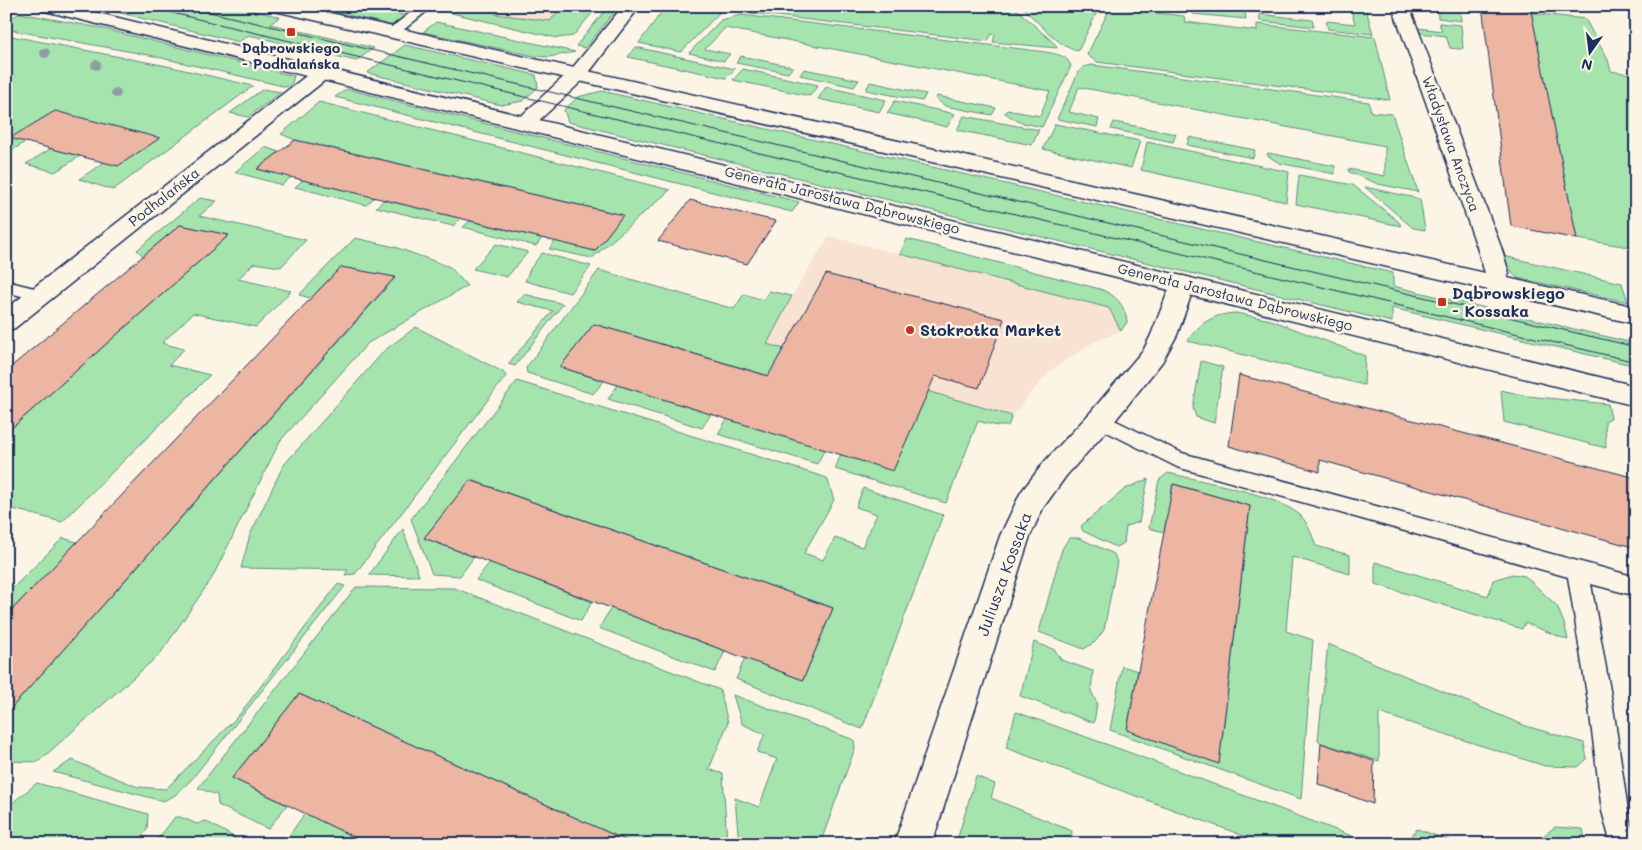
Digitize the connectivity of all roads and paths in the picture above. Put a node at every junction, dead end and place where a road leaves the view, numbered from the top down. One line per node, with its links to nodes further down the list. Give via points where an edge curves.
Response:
1 (48, 6): 7 (main road, Generała Jarosława Dąbrowskiego)
2 (275, 6): 6 (main road)
3 (427, 6): 6 (lane)
4 (632, 6): 8 (main road)
5 (1400, 6): 10 (main road, Władysława Anczyca, via 1489,248 1497,273)
6 (392, 32): 8 (main road)
7 (322, 73): 9 (main road, Generała Jarosława Dąbrowskiego); 13 (main road, Podhalańska)
8 (577, 75): 9 (main road); 10 (main road)
9 (526, 122): 11 (main road, Generała Jarosława Dąbrowskiego)
10 (1494, 283): 14 (main road)
11 (1183, 284): 16 (main road, Generała Jarosława Dąbrowskiego); 17 (main road, Juliusza Kossaka, via 1153,356)
12 (6, 286): 13 (lane)
13 (40, 295): 15 (main road, Podhalańska)
14 (1636, 316)
15 (6, 322)
16 (1636, 396)
17 (1100, 420): 18 (lane, via 1177,459); 20 (main road, Juliusza Kossaka, via 1031,501 1015,536)
18 (1578, 571): 19 (lane); 21 (lane, via 1615,811)
19 (1636, 587)
20 (913, 844)
21 (1624, 844)

